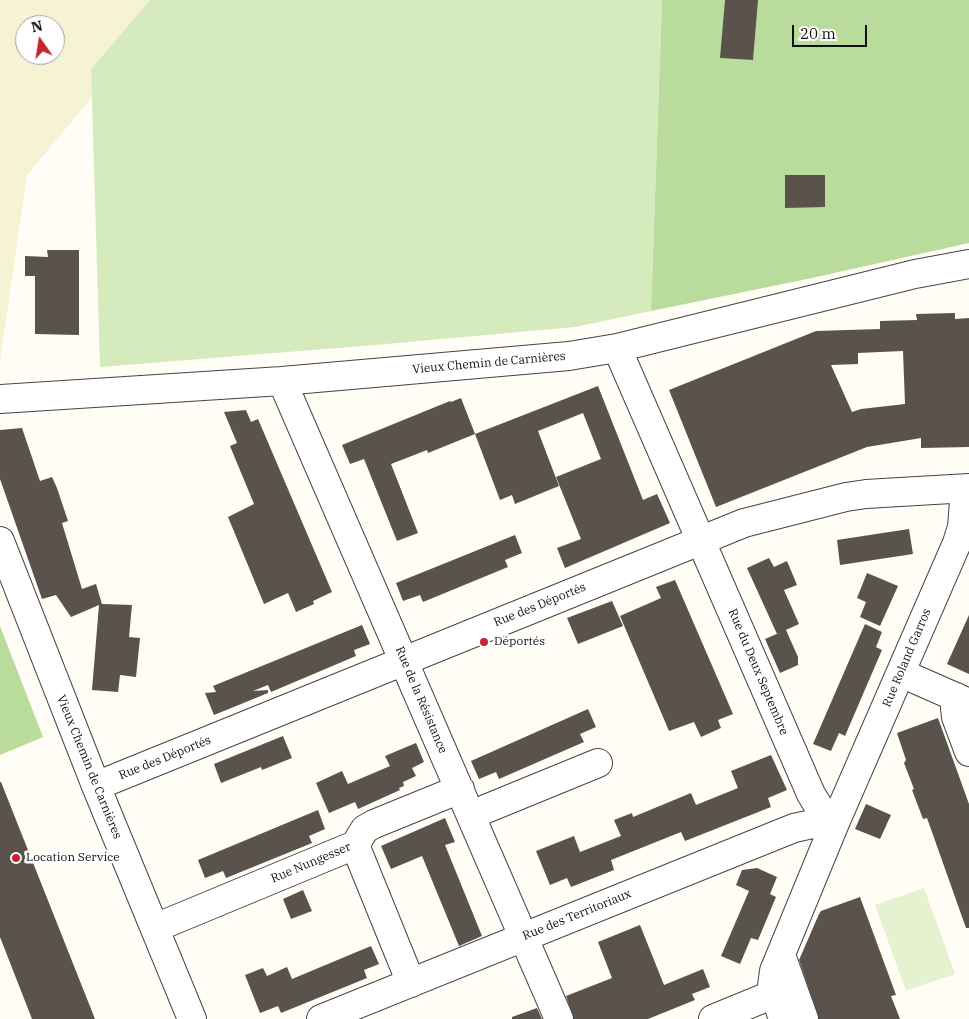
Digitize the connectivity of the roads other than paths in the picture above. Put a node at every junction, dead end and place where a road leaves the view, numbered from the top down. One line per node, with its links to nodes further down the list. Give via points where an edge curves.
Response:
1 (969, 264): 2 (street, Vieux Chemin de Carnières, via 915,274)
2 (617, 348): 3 (street, Vieux Chemin de Carnières, via 549,358); 6 (street, Rue du Deux Septembre)
3 (282, 380): 4 (street, Vieux Chemin de Carnières); 8 (street, Rue de la Résistance)
4 (0, 399)
5 (967, 488): 6 (street, Rue des Déportés, via 846,497 762,517); 9 (street, Rue Roland Garros, via 957,543)
6 (701, 539): 8 (street, Rue des Déportés); 16 (street, Rue du Deux Septembre, via 811,794 822,812)
7 (0, 541): 13 (street, Vieux Chemin de Carnières)
8 (405, 660): 13 (street, Rue des Déportés); 14 (street, Rue de la Résistance)
9 (901, 673): 10 (street); 16 (street, Rue Roland Garros)
10 (962, 700): 11 (street, via 955,708 956,717)
11 (969, 752)
12 (598, 762): 15 (street)
13 (96, 786): 18 (street, Vieux Chemin de Carnières)
14 (460, 789): 15 (street, Rue de la Résistance); 17 (street, Rue Nungesser, via 374,824 365,829)
15 (471, 815): 19 (street, Rue de la Résistance)
16 (835, 823): 19 (street, Rue des Territoriaux, via 794,828); 20 (street)
17 (355, 845): 18 (street, Rue Nungesser); 21 (street)
18 (155, 928): 23 (street, Vieux Chemin de Carnières)
19 (523, 936): 21 (street, Rue des Territoriaux); 25 (street, Rue de la Résistance)
20 (781, 955): 22 (street, via 772,979); 28 (street)
21 (411, 983): 24 (street, Rue des Territoriaux)
22 (774, 994): 26 (street); 27 (street)
23 (192, 1019)
24 (321, 1019)
25 (560, 1019)
26 (713, 1019)
27 (783, 1019)
28 (804, 1019)

